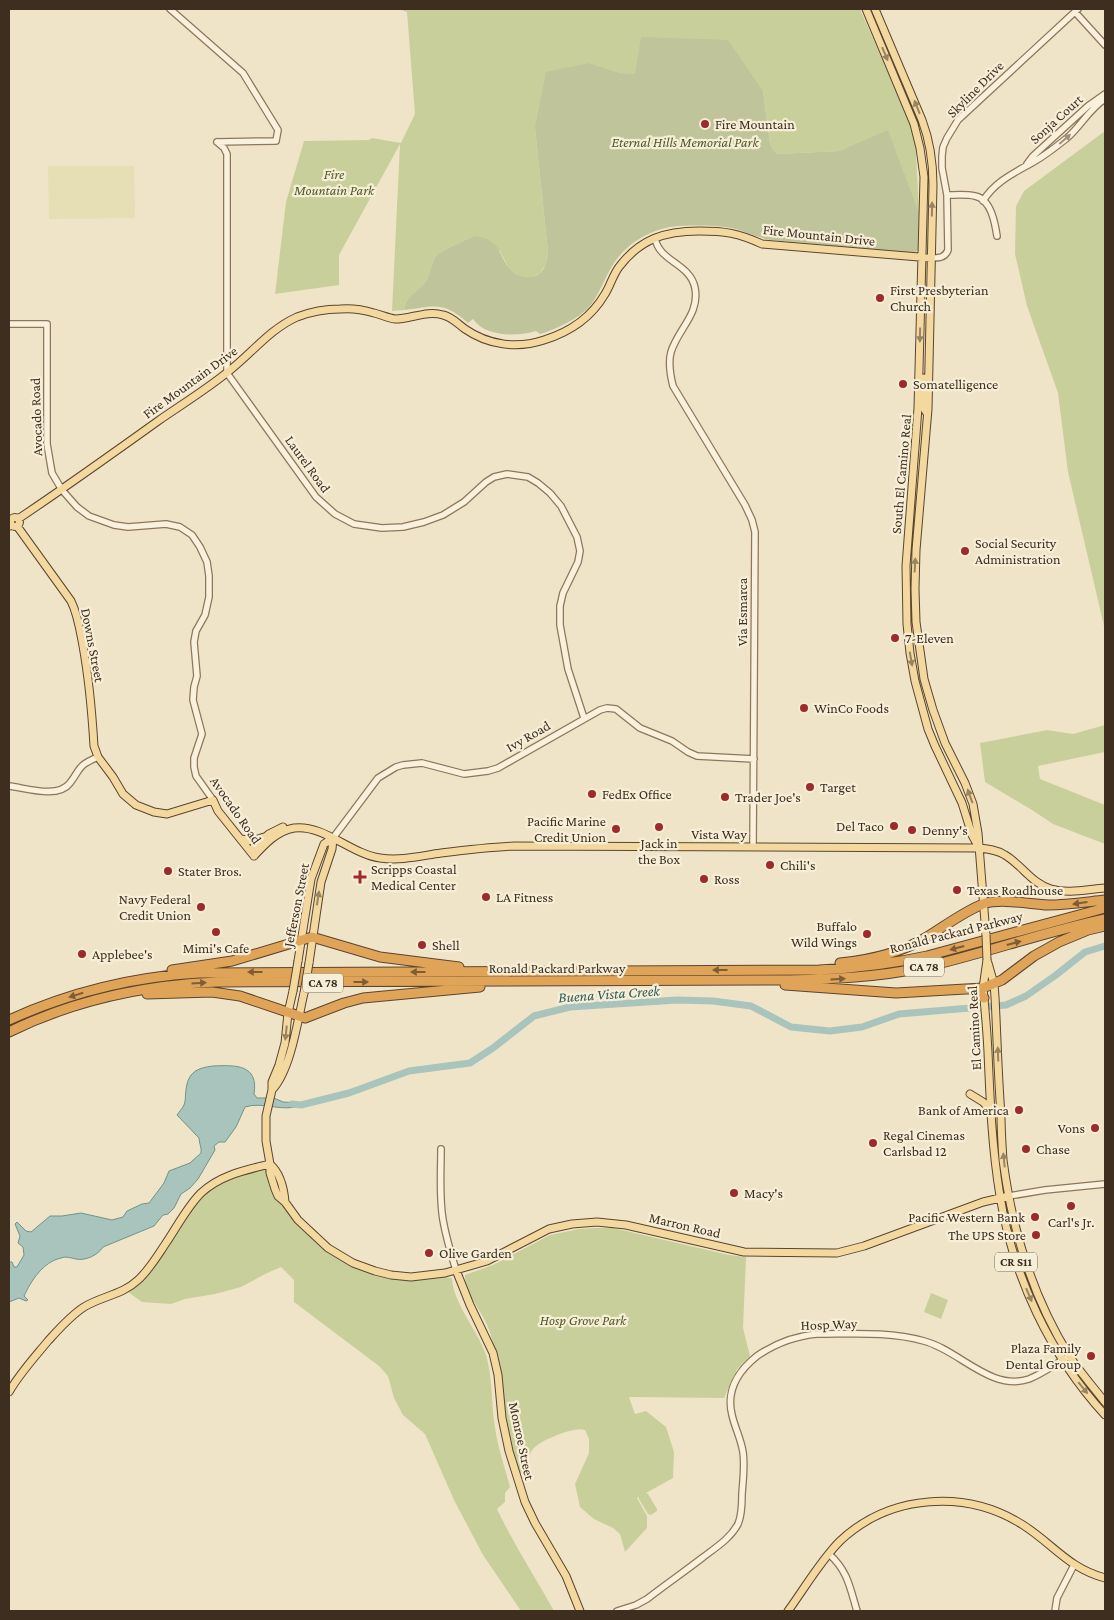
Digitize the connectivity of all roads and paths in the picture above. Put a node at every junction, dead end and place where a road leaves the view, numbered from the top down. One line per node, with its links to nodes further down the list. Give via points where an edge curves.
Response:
1 (170, 9): 16 (street, via 245,75 278,130 276,141 217,142 227,154)
2 (866, 9): 13 (main road, South El Camino Real, one-way to 13, via 918,136 924,177)
3 (875, 9): 14 (main road, South El Camino Real, one-way to 3, via 933,179 930,146)
4 (1077, 10): 5 (street); 9 (street, Skyline Drive, via 958,120 943,147 942,168)
5 (1105, 45)
6 (1105, 94): 8 (street, Sonja Court)
7 (1105, 99): 8 (street, Sonja Court, one-way to 7, via 1069,136)
8 (1025, 166): 10 (street, Sonja Court, via 1000,181)
9 (947, 196): 10 (street, via 973,195); 14 (street, Skyline Drive, via 947,254)
10 (983, 201): 11 (street, via 990,210)
11 (997, 236)
12 (655, 238): 13 (main road, Fire Mountain Drive, via 680,231 723,231 762,244); 16 (main road, Fire Mountain Drive, via 630,255 618,269 597,307 582,322 543,340 520,345 494,342 475,335 442,314 396,319 339,309 319,311 297,317 277,328); 23 (street, Via Esmarca, via 664,254 692,278 695,287 695,306 671,351 669,361 673,386 745,505 755,532)
13 (922, 258): 14 (main road, Fire Mountain Drive); 17 (main road, South El Camino Real, one-way to 17)
14 (931, 258): 18 (main road, South El Camino Real)
15 (9, 324): 19 (street, Avocado Road, via 47,324 47,444 52,473)
16 (227, 373): 19 (main road, Fire Mountain Drive); 21 (street, Laurel Road, via 316,497 346,521 382,528 424,522 464,502 494,477 507,474 528,477 550,493 561,506 577,537 580,552 563,593 560,625 568,669)
17 (920, 373): 18 (main road, via 924,377 924,408); 31 (main road, South El Camino Real, one-way to 31, via 906,566 905,605 910,653 929,730)
18 (928, 414): 31 (main road, South El Camino Real, one-way to 18, via 973,804 937,724 919,652 915,576)
19 (62, 490): 20 (main road, Fire Mountain Drive); 25 (street, Avocado Road, via 77,507 94,518 128,527 166,524 180,527 192,535 200,547 208,572 209,597 194,642 197,676 193,700 202,734 194,767 196,776)
20 (13, 522): 22 (main road, Downs Street, via 75,609 89,679 94,746)
21 (584, 718): 23 (street, Ivy Road, via 607,708 616,709 640,728 697,756); 28 (street, Ivy Road, via 488,771 464,774 417,763 396,767 378,778)
22 (98, 757): 24 (street, via 81,764 69,785 60,791); 25 (main road, via 125,797 144,809 167,814)
23 (754, 760): 30 (street, Via Esmarca)
24 (9, 786)
25 (213, 800): 29 (main road, Avocado Road)
26 (325, 834): 27 (main road, Vista Way, via 314,826 293,823); 28 (main road, Vista Way); 32 (main road, Vista Way, via 293,828 268,841)
27 (264, 837): 29 (main road, via 253,841); 32 (main road, via 254,847)
28 (333, 838): 30 (main road, Vista Way, via 369,856 396,860 514,846); 39 (main road, Jefferson Street, one-way to 28, via 320,882); 40 (main road, Jefferson Street, via 324,844 313,870)
29 (240, 839): 32 (main road, Avocado Road)
30 (753, 847): 31 (main road, Vista Way)
31 (979, 848): 33 (main road, Vista Way, via 1004,854 1033,881 1051,889); 35 (main road, South El Camino Real)
32 (254, 856)
33 (1105, 888)
34 (1105, 900): 35 (highway, one-way to 35, via 1054,905)
35 (985, 904): 41 (main road, South El Camino Real / CR S11, bridge); 42 (highway, via 917,942 886,955)
36 (1105, 908): 42 (highway, Ronald Packard Parkway / CA 78, one-way to 42, via 901,962 839,969)
37 (1105, 919): 44 (highway, Ronald Packard Parkway / CA 78, one-way to 37, via 844,979 900,972)
38 (1105, 926): 47 (highway, via 1058,942)
39 (312, 937): 40 (highway); 43 (highway, via 391,959); 53 (main road, Jefferson Street, bridge)
40 (301, 940): 45 (highway, via 232,962 180,968); 52 (main road, Jefferson Street, bridge)
41 (987, 960): 47 (main road, El Camino Real / CR S11); 48 (main road, El Camino Real / CR S11)
42 (769, 970): 43 (highway, Ronald Packard Parkway / CA 78, one-way to 43)
43 (537, 972): 45 (highway, Ronald Packard Parkway / CA 78, one-way to 45, via 200,973)
44 (737, 980): 46 (highway, Ronald Packard Parkway / CA 78); 49 (highway, via 882,992)
45 (123, 982): 54 (highway, Ronald Packard Parkway / CA 78, one-way to 54, via 67,998)
46 (548, 982): 50 (highway, Ronald Packard Parkway / CA 78, one-way to 46, via 150,988 209,982); 53 (highway, via 376,996 344,1003 305,1018)
47 (994, 984): 48 (highway); 62 (main road, El Camino Real / CR S11, one-way to 47, via 1003,1159)
48 (983, 988): 49 (highway); 51 (main road, El Camino Real / CR S11)
49 (969, 989): 51 (highway)
50 (99, 998): 52 (highway, via 212,992 240,996); 55 (highway, Ronald Packard Parkway / CA 78)
51 (984, 998): 58 (main road, El Camino Real / CR S11)
52 (288, 1013): 53 (highway); 56 (main road, Jefferson Street, one-way to 56, via 285,1043)
53 (299, 1016): 56 (main road, Jefferson Street, via 286,1063 278,1084)
54 (9, 1020)
55 (9, 1032)
56 (272, 1090): 60 (main road, Jefferson Street, via 265,1134)
57 (970, 1094): 58 (main road)
58 (991, 1110): 63 (main road, El Camino Real / CR S11)
59 (440, 1150): 64 (street, via 442,1219)
60 (270, 1164): 64 (main road, Marron Road, via 275,1190 298,1220 328,1248 353,1263 375,1272 404,1276); 67 (main road, via 227,1177 201,1194 139,1279 72,1316 28,1363)
61 (1105, 1184): 62 (street, Marron Road)
62 (1009, 1196): 63 (main road, Marron Road); 65 (main road, El Camino Real / CR S11, via 1025,1261 1048,1316)
63 (1000, 1198): 64 (main road, Marron Road, via 864,1246 837,1252 744,1252 626,1225 597,1222 549,1230 487,1261); 66 (main road, El Camino Real / CR S11, one-way to 66, via 1016,1264 1040,1320)
64 (456, 1270): 73 (main road, Monroe Street, via 493,1354 502,1418 522,1496 566,1576)
65 (1070, 1355): 66 (street, Hosp Way); 68 (main road, El Camino Real / CR S11)
66 (1062, 1360): 69 (main road, El Camino Real / CR S11, one-way to 69); 74 (street, Hosp Way, via 1029,1379 1006,1381 992,1377 943,1348 911,1338 816,1334 787,1339 771,1347 742,1369 732,1387 731,1411 743,1459 738,1523 727,1538 647,1599)
67 (9, 1392)
68 (1105, 1402)
69 (1105, 1415)
70 (829, 1554): 71 (main road, via 876,1516 905,1506 946,1501 976,1505 1004,1515); 75 (main road); 76 (street, via 845,1572)
71 (1074, 1565): 72 (main road); 77 (street, via 1057,1598)
72 (1105, 1578)
73 (580, 1611)
74 (617, 1611)
75 (788, 1611)
76 (857, 1611)
77 (1055, 1611)

